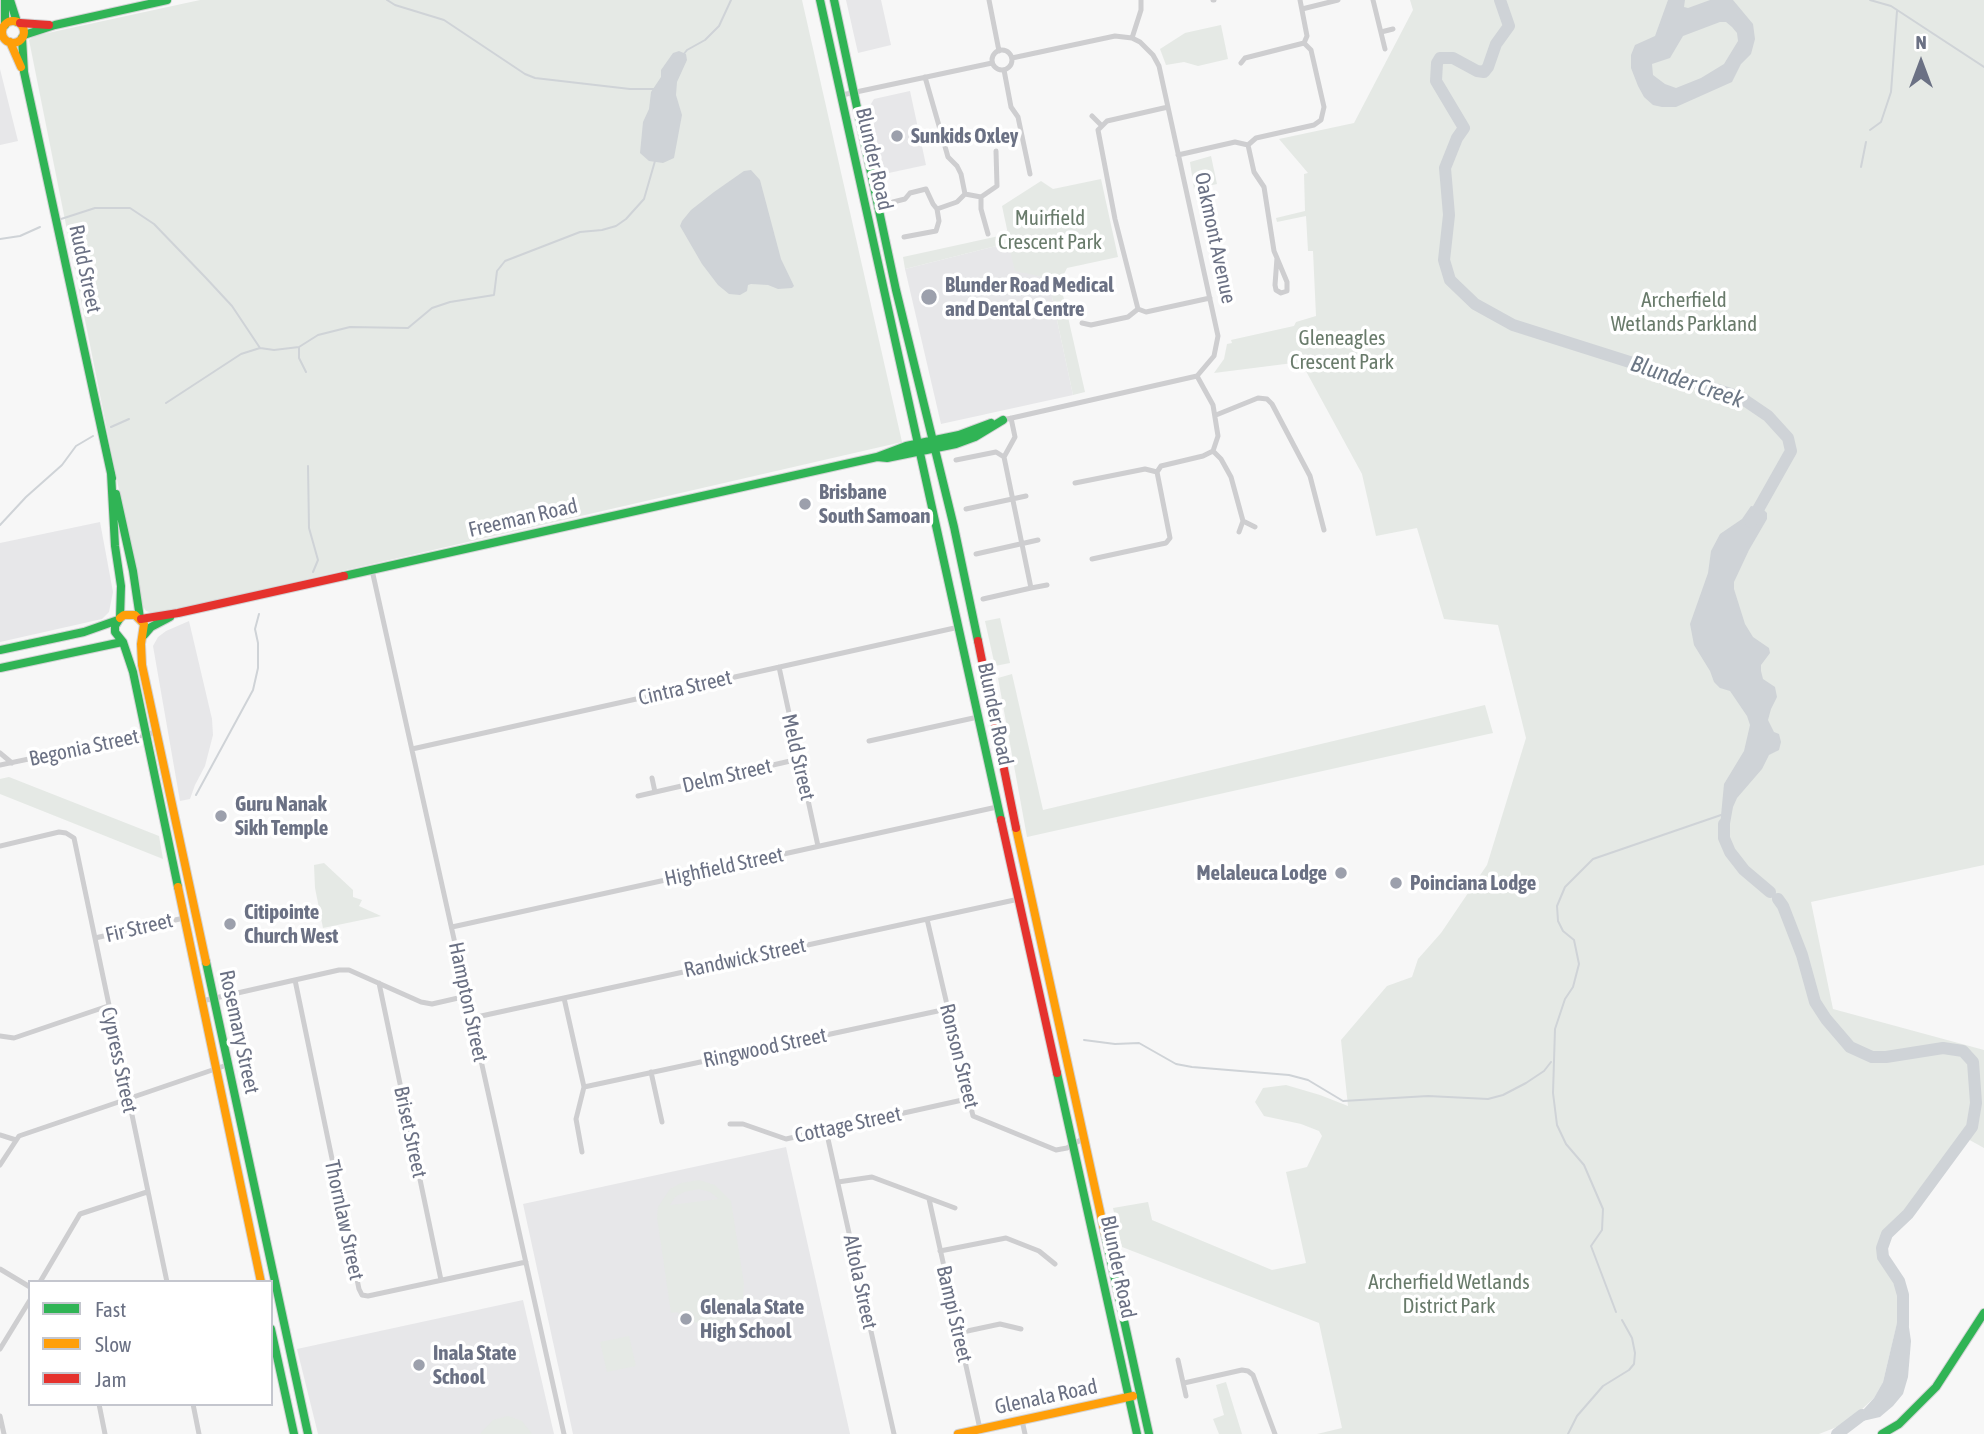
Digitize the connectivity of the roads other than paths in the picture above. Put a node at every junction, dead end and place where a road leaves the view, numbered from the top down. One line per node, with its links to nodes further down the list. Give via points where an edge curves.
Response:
1 (8, 0): 11 (main road); 13 (main road)
2 (167, 0): 12 (main road)
3 (820, 0): 29 (main road, Blunder Road)
4 (834, 0): 28 (main road, Blunder Road)
5 (989, 0): 21 (street)
6 (1141, 0): 17 (street)
7 (1300, 0): 10 (street)
8 (1338, 0): 10 (street)
9 (1373, 0): 15 (street)
10 (1302, 9): 19 (street)
11 (18, 22): 12 (main road); 13 (main road); 16 (main road)
12 (55, 25): 16 (main road)
13 (3, 27): 18 (main road)
14 (1393, 29): 15 (street)
15 (1381, 32): 20 (street)
16 (23, 36): 18 (main road); 26 (main road, Rudd Street)
17 (1132, 38): 22 (street, via 1108,37); 30 (street, Oakmont Avenue, via 1156,60)
18 (6, 41): 26 (main road, Rudd Street)
19 (1304, 43): 24 (street, via 1245,58); 33 (street, via 1311,50 1324,107 1321,120 1256,138)
20 (1385, 49)
21 (999, 51): 22 (street); 23 (street)
22 (1012, 58): 25 (street)
23 (992, 63): 25 (street); 27 (street)
24 (1241, 63)
25 (1004, 70): 36 (street)
26 (24, 72): 56 (main road, Rudd Street)
27 (925, 77): 28 (street); 37 (street, via 948,157 957,166)
28 (855, 92): 29 (street); 50 (main road, Blunder Road)
29 (842, 95): 51 (main road, Blunder Road)
30 (1168, 107): 32 (street); 35 (street, Oakmont Avenue)
31 (1092, 116): 32 (street)
32 (1101, 125): 45 (street, via 1099,138 1115,219)
33 (1248, 145): 35 (street, via 1235,142); 43 (street, via 1254,172 1265,187)
34 (996, 151): 38 (street, via 997,186)
35 (1178, 155): 44 (street, Oakmont Avenue)
36 (1030, 174)
37 (965, 194): 38 (street); 40 (street, via 957,202)
38 (981, 197): 41 (street)
39 (893, 202): 40 (street, via 926,189)
40 (937, 208): 42 (street, via 936,231)
41 (988, 234)
42 (904, 237)
43 (1277, 258): 43 (street, via 1288,286 1282,293 1275,285)
44 (1210, 298): 45 (street, via 1146,312); 47 (street, Oakmont Avenue, via 1218,336 1214,356)
45 (1138, 309): 46 (street, via 1128,317)
46 (1082, 323)
47 (1197, 376): 48 (street); 49 (street)
48 (1216, 415): 52 (street, via 1218,436); 63 (street, via 1258,398 1272,404 1310,476)
49 (1007, 419): 50 (main road); 53 (street, via 1015,437)
50 (932, 445): 51 (main road); 126 (main road, Blunder Road, via 954,527)
51 (920, 448): 69 (main road, Freeman Road); 76 (main road, Blunder Road)
52 (1213, 451): 55 (street, via 1161,466); 61 (street, via 1231,477)
53 (1003, 457): 54 (street, via 996,452); 59 (street)
54 (956, 460)
55 (1157, 472): 57 (street, via 1145,469); 68 (street, via 1170,532 1166,543)
56 (111, 473): 74 (main road, Rudd Street, via 121,586); 75 (main road, Rudd Street)
57 (1075, 483)
58 (1026, 496): 59 (street)
59 (1012, 499): 60 (street); 66 (street)
60 (966, 509)
61 (1243, 521): 62 (street); 64 (street)
62 (1255, 527)
63 (1324, 530)
64 (1239, 532)
65 (1038, 540): 66 (street)
66 (1021, 544): 67 (street); 71 (street)
67 (976, 554)
68 (1092, 559)
69 (372, 569): 73 (main road, Freeman Road); 88 (street, Hampton Street)
70 (1047, 585): 71 (street)
71 (1031, 588): 72 (street)
72 (984, 599)
73 (176, 614): 75 (main road, Freeman Road); 77 (main road, Freeman Road)
74 (119, 619): 75 (main road, via 129,614); 78 (main road); 79 (main road, via 115,632)
75 (140, 619): 77 (main road)
76 (959, 627): 82 (street, Cintra Street); 84 (main road, Blunder Road)
77 (143, 636): 79 (main road, via 134,643); 85 (main road, Rosemary Street, via 140,653)
78 (54, 639): 80 (main road); 81 (main road)
79 (122, 642): 81 (main road); 86 (main road, Rosemary Street)
80 (0, 650)
81 (58, 656): 83 (main road)
82 (779, 667): 88 (street, Cintra Street); 90 (street, Meld Street)
83 (0, 668)
84 (978, 717): 87 (street); 96 (main road, Blunder Road)
85 (157, 732): 86 (street, Begonia Street); 99 (main road, Rosemary Street)
86 (145, 735): 91 (street, Begonia Street); 100 (main road, Rosemary Street)
87 (869, 741)
88 (412, 749): 104 (street, Hampton Street)
89 (0, 753): 91 (street, Begonia Street)
90 (799, 759): 94 (street, Delm Street); 98 (street, Meld Street)
91 (12, 763): 92 (street, Begonia Street)
92 (0, 765)
93 (652, 778): 94 (street, Delm Street)
94 (655, 792): 95 (street, Delm Street)
95 (638, 796)
96 (997, 807): 98 (street, Highfield Street); 101 (main road, Blunder Road)
97 (0, 846): 105 (street, Cypress Street, via 59,832 74,838)
98 (818, 846): 104 (street, Highfield Street)
99 (182, 849): 100 (main road); 110 (main road, Rosemary Street)
100 (170, 851): 102 (main road, Rosemary Street)
101 (1019, 899): 103 (street, Randwick Street); 128 (main road, Blunder Road)
102 (184, 918): 105 (street, Fir Street); 111 (main road, Rosemary Street)
103 (927, 919): 109 (street, Randwick Street); 113 (street, Ronson Street)
104 (452, 927): 108 (street, Hampton Street)
105 (95, 938): 112 (street, Cypress Street)
106 (295, 980): 107 (street, via 349,970); 110 (street); 142 (street, Thornlaw Street, via 359,1289 368,1296)
107 (379, 983): 108 (street, via 432,1004); 142 (street, Briset Street)
108 (467, 996): 114 (street, Hampton Street)
109 (564, 998): 114 (street, Randwick Street); 119 (street)
110 (214, 999): 111 (street); 116 (main road, Rosemary Street)
111 (202, 1001): 117 (main road, Rosemary Street)
112 (108, 1006): 115 (street, via 14,1038); 120 (street, Cypress Street)
113 (947, 1009): 118 (street, Ringwood Street); 121 (street, Ronson Street)
114 (472, 1018): 136 (street, Hampton Street)
115 (0, 1037)
116 (227, 1065): 117 (street); 165 (main road, Rosemary Street)
117 (216, 1069): 120 (street); 141 (main road, Rosemary Street)
118 (651, 1072): 119 (street, Ringwood Street); 122 (street)
119 (584, 1087): 129 (street, via 576,1119)
120 (128, 1099): 127 (street); 132 (street, Cypress Street)
121 (967, 1099): 124 (street, Cottage Street); 128 (street, Ronson Street, via 976,1119 1056,1150)
122 (662, 1122)
123 (730, 1124): 124 (street, Cottage Street, via 786,1139)
124 (826, 1130): 131 (street, Altola Street)
125 (0, 1135): 127 (street)
126 (1084, 1138): 128 (street); 152 (main road, Blunder Road)
127 (16, 1140): 130 (street)
128 (1073, 1145): 154 (main road, Blunder Road)
129 (582, 1152)
130 (0, 1165)
131 (838, 1182): 133 (street, via 872,1177); 167 (street, Altola Street)
132 (147, 1192): 139 (street, via 80,1214); 140 (street, Cypress Street)
133 (929, 1199): 134 (street); 135 (street, Bampi Street)
134 (955, 1208)
135 (940, 1251): 137 (street, via 1006,1238 1039,1251); 147 (street, Bampi Street)
136 (526, 1262): 142 (street, Thornlaw Street); 166 (street, Hampton Street)
137 (1055, 1264)
138 (0, 1269): 143 (street)
139 (41, 1280)
140 (167, 1280)
141 (261, 1280)
142 (441, 1280)
143 (28, 1286)
144 (28, 1303): 149 (street)
145 (1984, 1313): 173 (main road, via 1936,1387 1899,1424)
146 (1021, 1329): 147 (street, via 1000,1324)
147 (958, 1333): 160 (street, Bampi Street)
148 (273, 1338): 164 (main road)
149 (0, 1349)
150 (1178, 1360): 151 (street)
151 (1184, 1383): 153 (street); 172 (street, via 1248,1371)
152 (1141, 1394): 154 (main road, Glenala Road); 171 (main road, Blunder Road)
153 (1186, 1396)
154 (1129, 1397): 158 (main road, Glenala Road); 170 (main road, Blunder Road)
155 (99, 1406): 162 (street)
156 (193, 1406): 163 (street)
157 (0, 1416): 159 (street)
158 (1022, 1420): 160 (main road, Glenala Road); 169 (street)
159 (1, 1427): 161 (street)
160 (980, 1429): 168 (main road, Glenala Road)
161 (4, 1434)
162 (105, 1434)
163 (199, 1434)
164 (294, 1434)
165 (308, 1434)
166 (564, 1434)
167 (894, 1434)
168 (958, 1434)
169 (1025, 1434)
170 (1137, 1434)
171 (1149, 1434)
172 (1275, 1434)
173 (1882, 1434)

